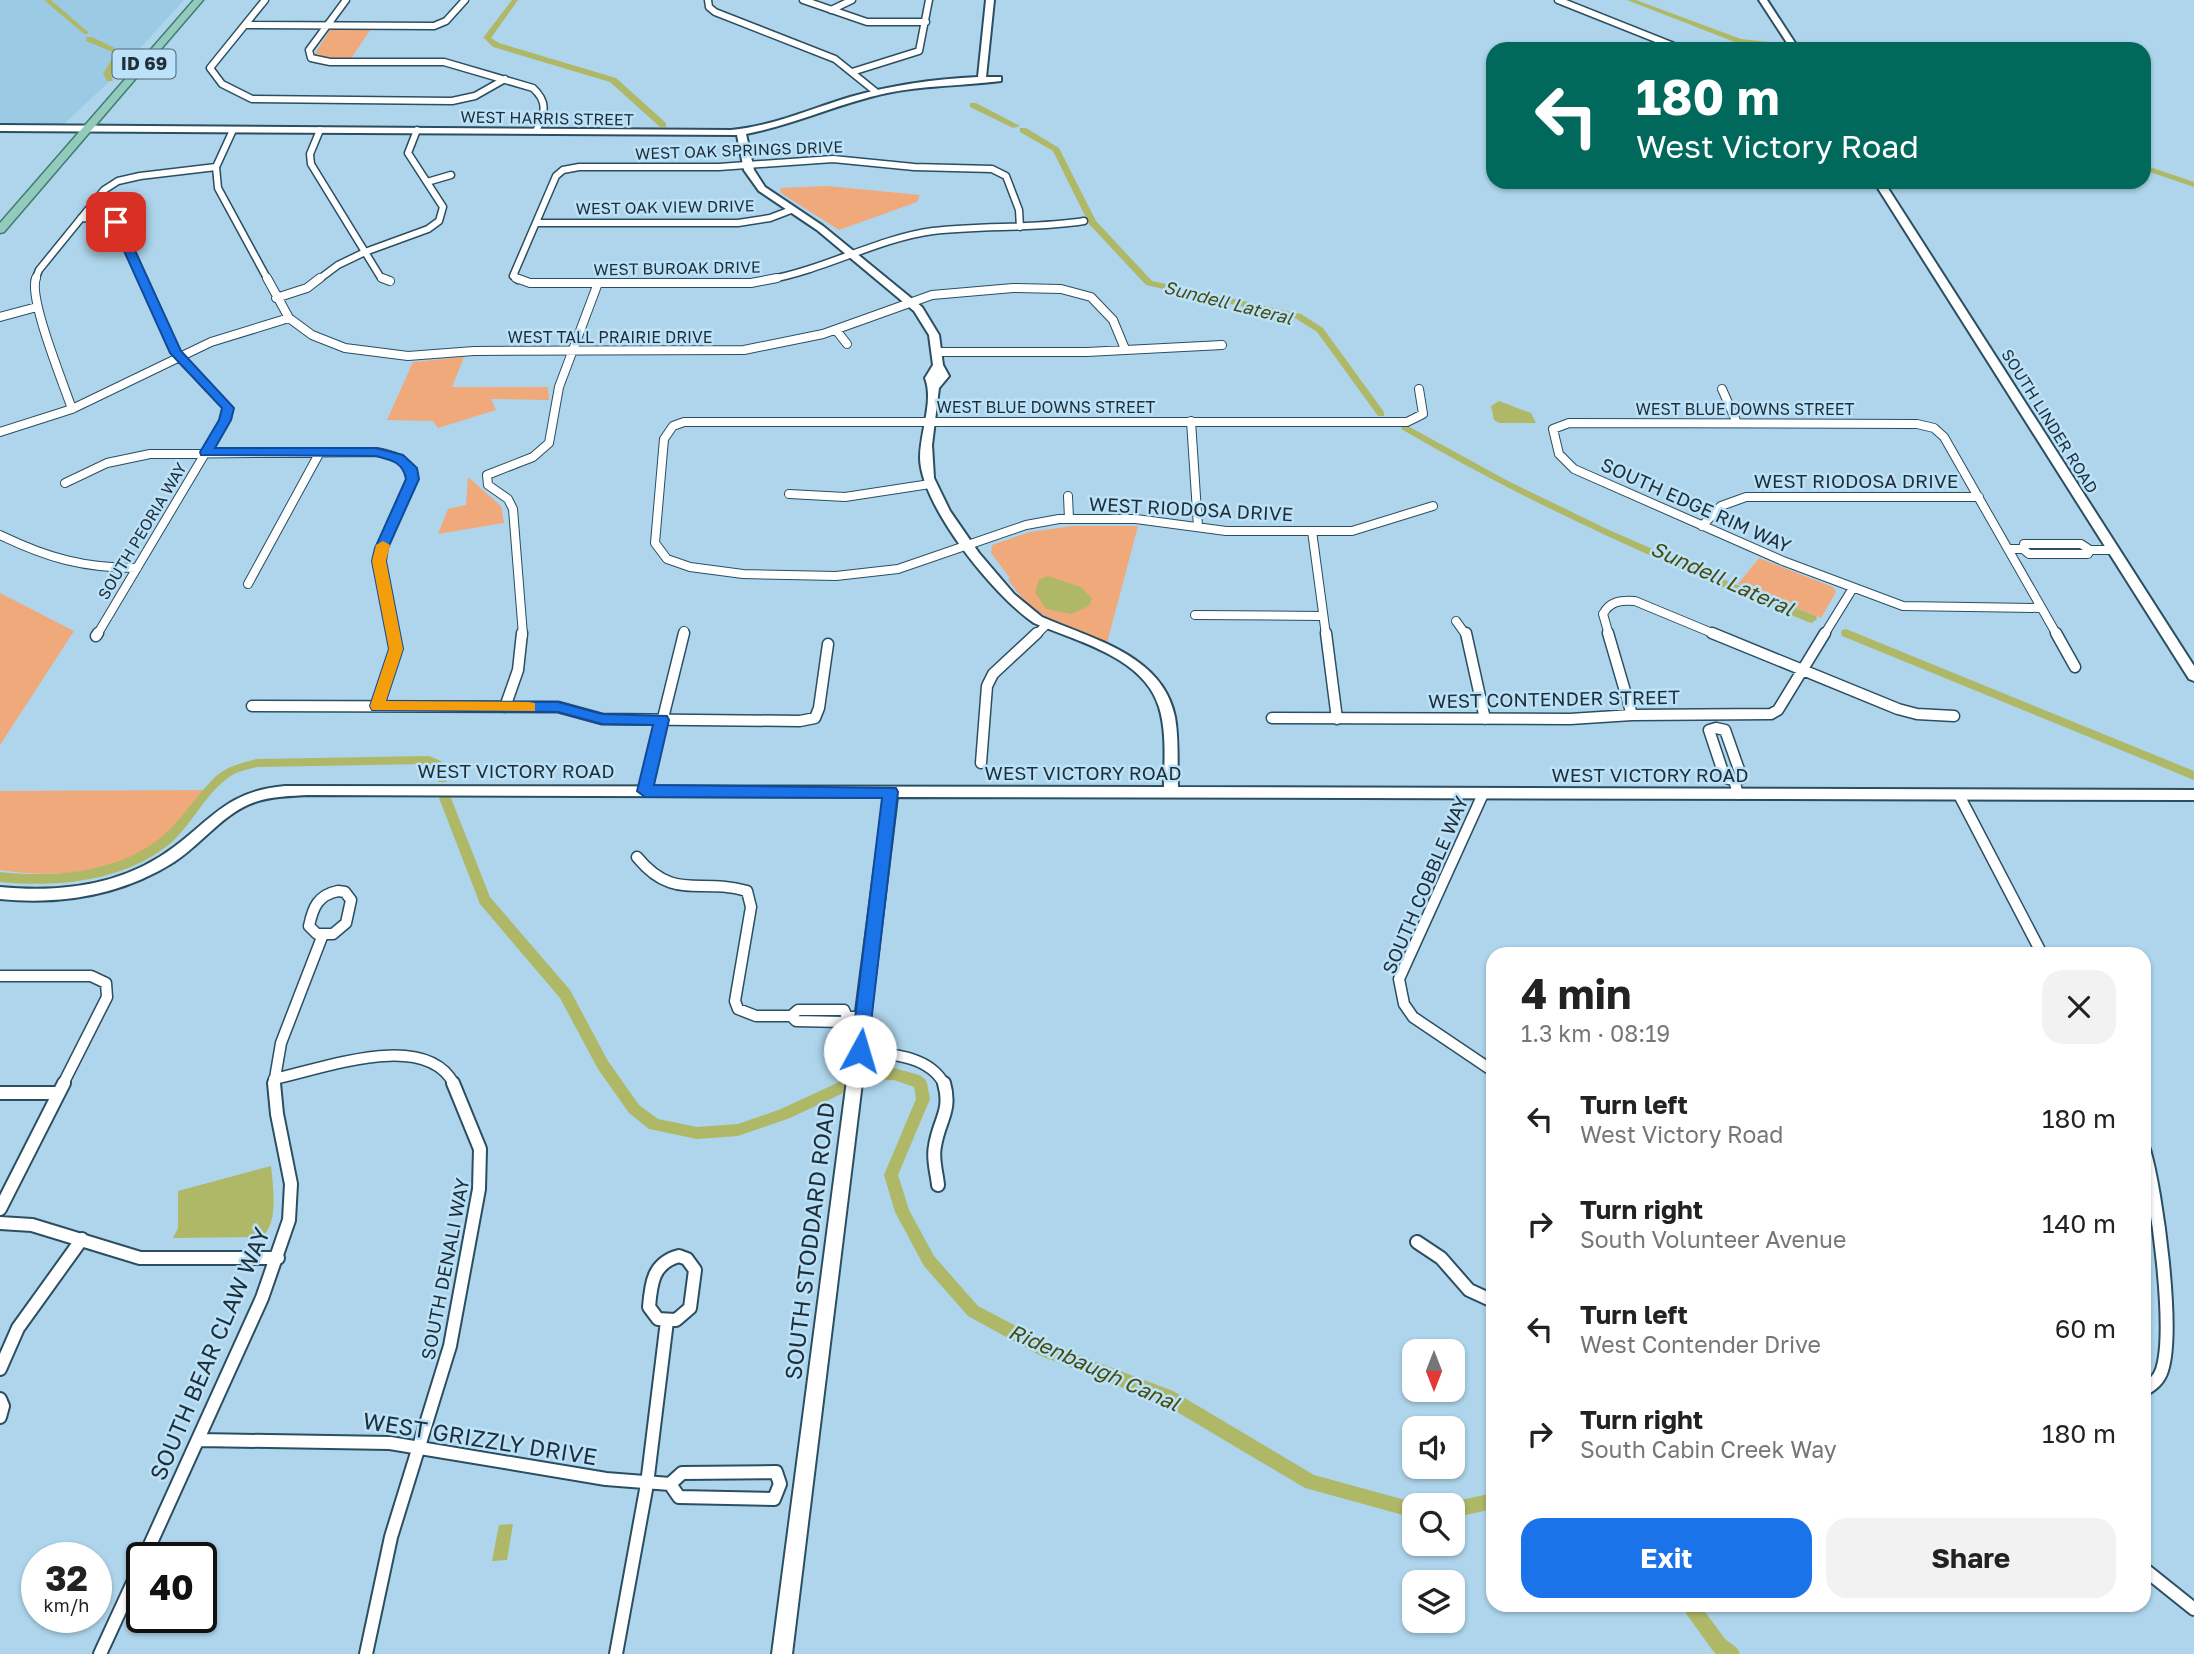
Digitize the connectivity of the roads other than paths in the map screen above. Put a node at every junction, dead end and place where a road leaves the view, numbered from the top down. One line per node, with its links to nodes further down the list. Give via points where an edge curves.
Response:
1 (199, 0): 24 (main road, ID 69)
2 (265, 0): 14 (street)
3 (346, 0): 15 (street)
4 (465, 0): 15 (street, via 442,24)
5 (708, 0): 18 (street, via 715,12 822,52)
6 (803, 0): 12 (street)
7 (852, 0): 12 (street)
8 (929, 0): 13 (street)
9 (990, 0): 20 (street)
10 (1558, 0): 16 (street)
11 (1763, 0): 17 (street)
12 (831, 10): 13 (street, via 867,22)
13 (926, 22): 18 (street, via 919,51)
14 (245, 25): 15 (street); 19 (street, via 210,68 236,94 251,99 452,101 475,96)
15 (327, 26): 19 (street, via 309,50 311,58 444,62)
16 (1663, 42)
17 (1790, 42)
18 (852, 72): 22 (street)
19 (505, 79): 28 (street, via 533,88 544,97 547,109)
20 (982, 79): 21 (street, WEST HARRIS STREET); 22 (street, WEST HARRIS STREET)
21 (998, 79)
22 (876, 92): 29 (street, WEST HARRIS STREET, via 790,122)
23 (0, 128): 24 (street, WEST HARRIS STREET)
24 (88, 128): 25 (street, WEST HARRIS STREET); 40 (main road, ID 69)
25 (233, 130): 26 (street, WEST HARRIS STREET); 31 (street)
26 (320, 130): 27 (street, WEST HARRIS STREET); 41 (street, via 311,164)
27 (417, 130): 28 (street, WEST HARRIS STREET); 33 (street, via 408,153)
28 (537, 130): 29 (street, WEST HARRIS STREET)
29 (741, 132): 30 (street)
30 (747, 166): 35 (street, via 762,190); 38 (street, WEST OAK SPRINGS DRIVE, via 563,170 556,176); 39 (street, WEST OAK SPRINGS DRIVE, via 833,159 1000,171 1018,206)
31 (216, 167): 36 (street, via 118,181 104,190); 45 (street, via 218,188)
32 (451, 176): 33 (street)
33 (427, 182): 41 (street, via 443,207 439,220 420,233)
34 (1883, 189): 80 (street, SOUTH LINDER ROAD)
35 (791, 209): 38 (street, WEST OAK VIEW DRIVE, via 738,223); 42 (street)
36 (81, 218): 47 (street, via 39,270 33,285); 56 (street, SOUTH PEORIA WAY, via 103,218 120,226)
37 (1084, 221): 39 (street, WEST BUROAK DRIVE)
38 (537, 223): 44 (street, WEST BUROAK DRIVE, via 515,279)
39 (1020, 227): 42 (street, WEST BUROAK DRIVE, via 932,231)
40 (0, 230)
41 (365, 253): 43 (street, via 381,278); 45 (street, via 338,265 307,288)
42 (853, 256): 44 (street, WEST BUROAK DRIVE, via 803,274 751,283); 46 (street)
43 (390, 281)
44 (598, 283): 54 (street)
45 (276, 298): 49 (street)
46 (912, 303): 50 (street, WEST TALL PRAIRIE DRIVE); 53 (street, WEST TALL PRAIRIE DRIVE, via 972,289 1084,293 1115,322); 55 (street, via 934,335)
47 (37, 307): 48 (street); 59 (street)
48 (0, 317)
49 (289, 318): 54 (street, WEST TALL PRAIRIE DRIVE, via 327,342 382,354); 56 (street)
50 (836, 330): 51 (street); 54 (street, WEST TALL PRAIRIE DRIVE, via 731,351)
51 (847, 344)
52 (1222, 345): 53 (street)
53 (1125, 349): 55 (street)
54 (572, 352): 98 (street, via 559,387 549,443 533,457 487,475 488,485 508,499 513,509 523,640)
55 (937, 352): 60 (street, via 944,376 934,388)
56 (179, 357): 59 (street); 65 (street, SOUTH PEORIA WAY, via 228,408)
57 (1419, 389): 61 (street, WEST BLUE DOWNS STREET, via 1423,410 1420,418 1407,422)
58 (1722, 389): 62 (street)
59 (72, 409): 64 (street)
60 (931, 421): 61 (street, WEST BLUE DOWNS STREET); 68 (street, via 926,463); 81 (street, WEST BLUE DOWNS STREET, via 696,420 673,426 664,439 655,543)
61 (1191, 421): 75 (street)
62 (1737, 424): 63 (street, WEST BLUE DOWNS STREET, via 1569,423); 71 (street, WEST BLUE DOWNS STREET, via 1917,424 1934,428)
63 (1556, 427): 74 (street, SOUTH EDGE RIM WAY, via 1552,433 1559,454 1574,469)
64 (0, 432)
65 (206, 452): 66 (street); 67 (street, via 127,456 85,470); 82 (street, SOUTH PEORIA WAY)
66 (320, 452): 83 (street); 97 (street, via 384,453 411,468 412,479 379,561 396,649)
67 (65, 483)
68 (930, 484): 69 (street, via 845,497); 78 (street)
69 (789, 494)
70 (1068, 496): 73 (street, WEST RIODOSA DRIVE)
71 (1979, 497): 74 (street, WEST RIODOSA DRIVE, via 1746,497 1727,499); 79 (street)
72 (1433, 506): 76 (street, WEST RIODOSA DRIVE, via 1360,530)
73 (1069, 519): 75 (street, WEST RIODOSA DRIVE, via 1151,520); 78 (street, WEST RIODOSA DRIVE, via 1026,525)
74 (1702, 526): 84 (street, SOUTH EDGE RIM WAY)
75 (1198, 527): 76 (street, WEST RIODOSA DRIVE)
76 (1312, 531): 87 (street)
77 (0, 535): 82 (street, via 79,567)
78 (969, 545): 81 (street, WEST RIODOSA DRIVE, via 899,569 857,576 769,575); 89 (street, via 1014,603)
79 (2008, 549): 80 (street, via 2029,554); 85 (street)
80 (2113, 550): 95 (street, SOUTH LINDER ROAD)
81 (671, 561)
82 (137, 568): 91 (street, SOUTH PEORIA WAY)
83 (248, 584)
84 (1853, 587): 85 (street, SOUTH EDGE RIM WAY, via 1917,608); 94 (street)
85 (2041, 608): 93 (street)
86 (1195, 615): 87 (street)
87 (1321, 616): 103 (street)
88 (1456, 621): 104 (street, via 1466,633)
89 (1047, 624): 107 (street, via 993,674 987,686); 111 (street, via 1124,658 1158,689 1167,713)
90 (684, 631): 105 (street)
91 (96, 635)
92 (828, 644): 105 (street, via 815,718)
93 (2075, 667)
94 (1802, 670): 99 (street, via 1635,601 1615,601 1603,614); 100 (street, WEST CONTENDER STREET, via 1771,714); 101 (street, via 1898,709)
95 (2194, 676)
96 (252, 706): 97 (street)
97 (377, 706): 98 (street)
98 (505, 707): 105 (street, via 558,707 602,719)
99 (1632, 715): 100 (street, WEST CONTENDER STREET); 104 (street, WEST CONTENDER STREET)
100 (1711, 715): 106 (street)
101 (1954, 716)
102 (1272, 718): 103 (street, WEST CONTENDER STREET)
103 (1337, 719): 104 (street, WEST CONTENDER STREET)
104 (1485, 719)
105 (662, 720): 109 (street)
106 (1716, 728): 108 (street, via 1725,730 1742,778); 108 (street, via 1709,730 1726,778)
107 (981, 763)
108 (1736, 787): 112 (street, WEST VICTORY ROAD); 113 (street, WEST VICTORY ROAD)
109 (645, 791): 110 (street, WEST VICTORY ROAD); 116 (street, WEST VICTORY ROAD, via 277,792 247,799 170,857 118,882 49,896)
110 (891, 792): 111 (street, WEST VICTORY ROAD); 120 (street, SOUTH STODDARD ROAD)
111 (1171, 793): 112 (street, WEST VICTORY ROAD)
112 (1483, 794): 122 (street, SOUTH COBBLE WAY, via 1399,979 1400,993 1413,1017)
113 (1959, 795): 114 (street, WEST VICTORY ROAD); 118 (street)
114 (2194, 795)
115 (637, 858): 120 (street, via 648,874 667,884 747,891 751,907 735,1001 738,1009 791,1016 798,1010 844,1010 847,1017)
116 (0, 893)
117 (322, 937): 117 (street, via 337,932 347,921 351,900 345,892 331,891 314,905 309,926); 123 (street, SOUTH BEAR CLAW WAY)
118 (2038, 947)
119 (0, 976): 125 (street, via 91,976 106,983 107,997)
120 (864, 1017): 121 (street, SOUTH STODDARD ROAD)
121 (859, 1060): 127 (street, via 902,1056 932,1066 947,1086 946,1114 934,1149); 144 (street, SOUTH STODDARD ROAD)
122 (1486, 1066)
123 (274, 1079): 132 (street, SOUTH BEAR CLAW WAY, via 293,1188); 140 (street, SOUTH DENALI WAY, via 383,1055 419,1056 446,1071 477,1135 479,1189 450,1346)
124 (0, 1093): 125 (street)
125 (58, 1093): 128 (street)
126 (2151, 1172): 136 (street, via 2165,1340 2163,1369)
127 (938, 1185)
128 (0, 1209)
129 (0, 1223): 130 (street, via 32,1224)
130 (82, 1239): 132 (street, via 140,1258); 135 (street, via 18,1328)
131 (1417, 1242): 133 (street, via 1438,1256 1462,1286)
132 (278, 1258): 139 (street, SOUTH BEAR CLAW WAY)
133 (1486, 1300)
134 (667, 1321): 134 (street, via 690,1308 696,1270 687,1258 662,1262 652,1276 649,1307); 141 (street)
135 (0, 1369)
136 (2151, 1386)
137 (0, 1399): 138 (street)
138 (0, 1417)
139 (199, 1440): 140 (street, WEST GRIZZLY DRIVE, via 333,1439); 145 (street, SOUTH BEAR CLAW WAY)
140 (419, 1447): 141 (street, WEST GRIZZLY DRIVE, via 563,1475); 150 (street, SOUTH DENALI WAY, via 391,1537)
141 (647, 1484): 142 (street, WEST GRIZZLY DRIVE); 151 (street)
142 (670, 1484): 143 (street, WEST GRIZZLY DRIVE, via 682,1473 776,1472); 143 (street, WEST GRIZZLY DRIVE, via 680,1497 774,1499)
143 (780, 1484): 144 (street, WEST GRIZZLY DRIVE)
144 (803, 1486): 152 (street, SOUTH STODDARD ROAD)
145 (151, 1542)
146 (2151, 1575): 148 (street)
147 (126, 1598): 149 (street)
148 (2194, 1609)
149 (100, 1654)
150 (366, 1654)
151 (616, 1654)
152 (782, 1654)

